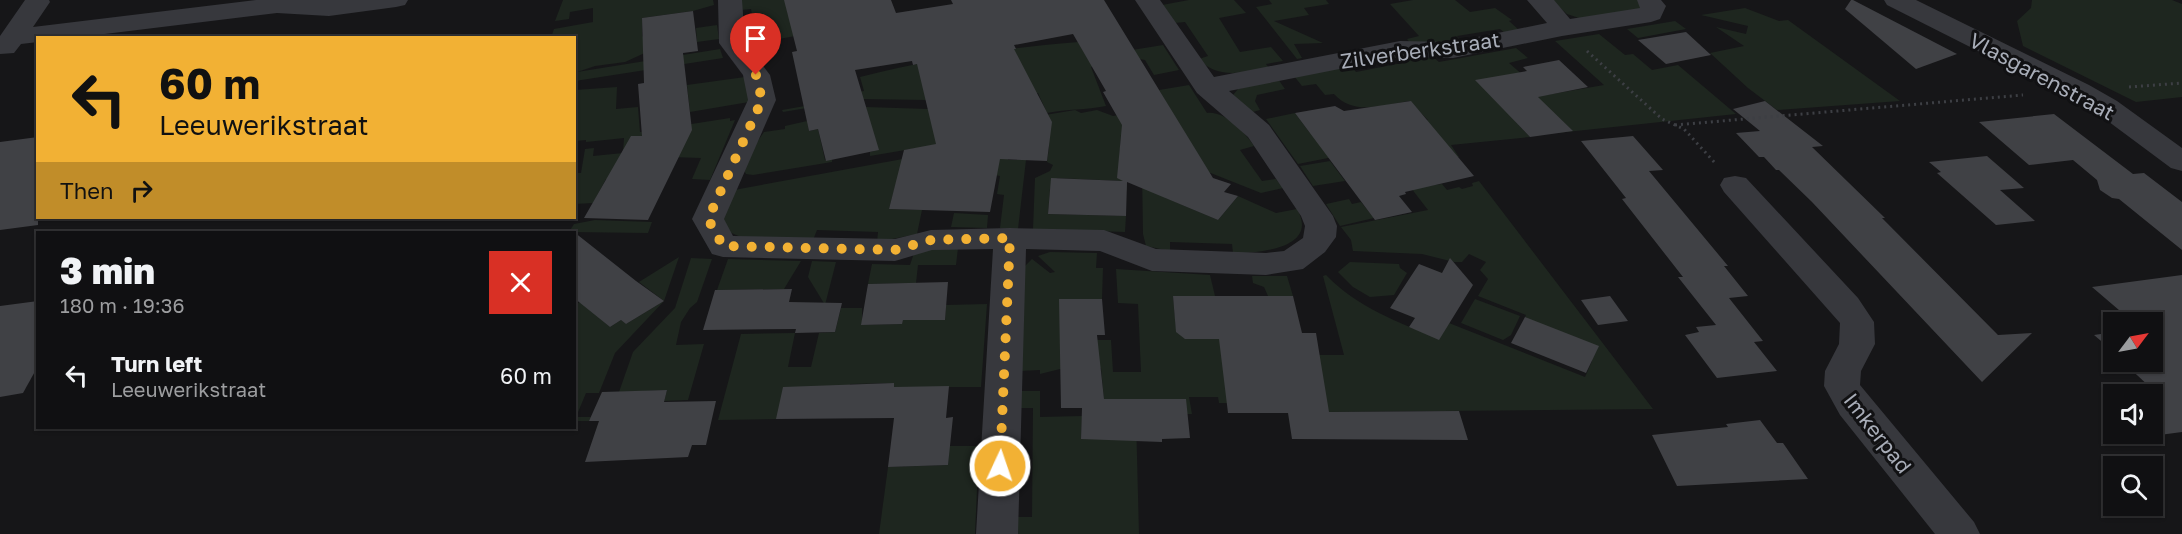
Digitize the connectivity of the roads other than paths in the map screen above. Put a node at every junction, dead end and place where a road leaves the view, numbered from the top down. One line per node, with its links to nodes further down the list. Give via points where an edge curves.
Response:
1 (37, 0): 11 (street)
2 (396, 0): 9 (street, via 329,8 278,5)
3 (730, 0): 15 (street, via 732,43 756,75 762,100 708,219 723,246 895,250 931,240)
4 (1147, 0): 12 (street)
5 (1539, 0): 8 (street)
6 (1649, 0): 8 (street, Zilverberkstraat, via 1653,6 1651,14)
7 (1896, 0): 13 (street, Vlasgarenstraat, via 2079,90)
8 (1563, 28): 12 (street, Zilverberkstraat, via 1453,50 1400,49)
9 (67, 36)
10 (36, 41): 11 (street)
11 (6, 45)
12 (1207, 87): 15 (street, via 1259,131 1317,216 1320,237 1302,256 1266,264 1152,260 1104,241)
13 (2182, 162)
14 (1735, 185): 17 (street, Imkerpad, via 1857,322 1857,344 1843,371 1842,386 1853,405)
15 (1010, 238): 16 (street)
16 (997, 534)
17 (1959, 534)

